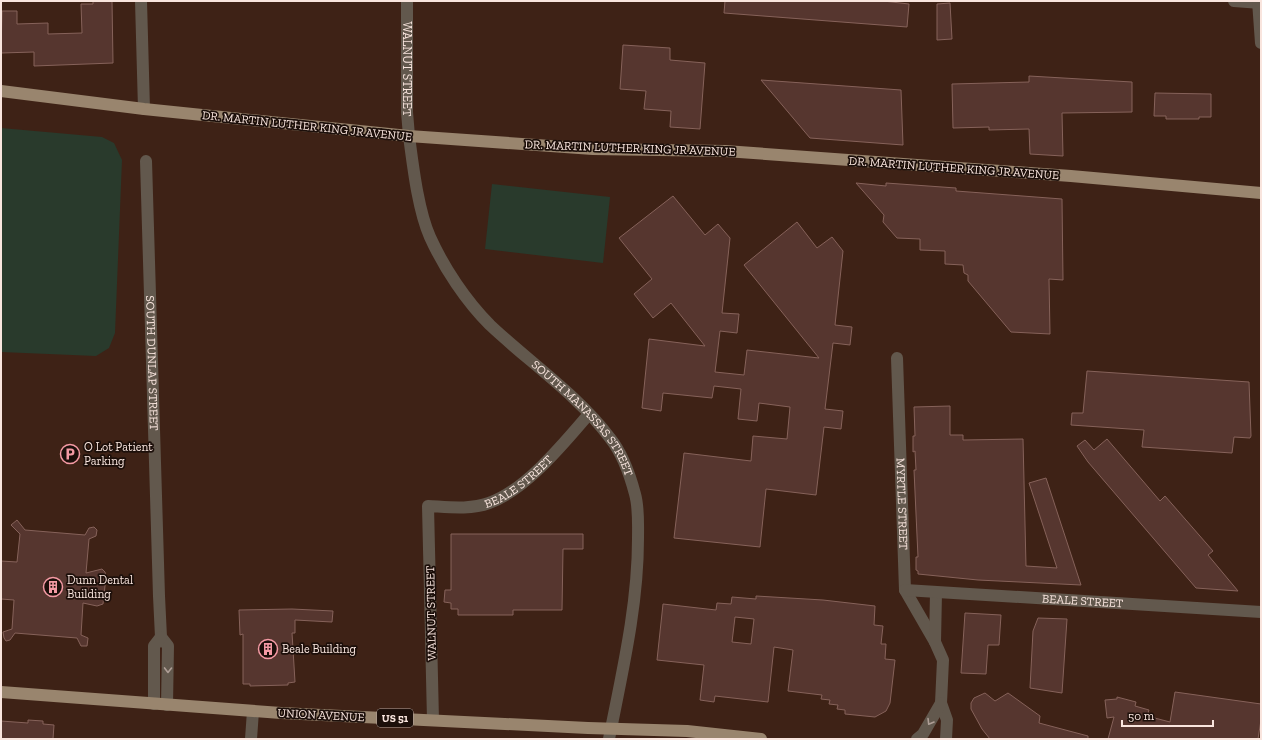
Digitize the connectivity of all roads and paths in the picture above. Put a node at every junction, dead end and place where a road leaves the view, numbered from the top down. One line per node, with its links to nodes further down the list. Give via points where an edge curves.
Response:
1 (141, 1): 7 (street)
2 (407, 1): 8 (street, WALNUT STREET, via 407,112)
3 (1234, 1): 4 (street)
4 (1259, 2): 5 (street)
5 (1261, 43)
6 (1, 91): 7 (main road, DR. MARTIN LUTHER KING JR AVENUE)
7 (144, 109): 8 (main road, DR. MARTIN LUTHER KING JR AVENUE)
8 (410, 136): 10 (main road, DR. MARTIN LUTHER KING JR AVENUE, via 593,149 732,152 1063,175); 12 (street, SOUTH MANASSAS STREET, via 422,208 430,236 453,277 489,324)
9 (146, 161): 17 (street, SOUTH DUNLAP STREET)
10 (1261, 193)
11 (896, 358): 14 (street, MYRTLE STREET)
12 (589, 414): 13 (street, BEALE STREET, via 518,488 489,504 468,508); 25 (street, SOUTH MANASSAS STREET, via 611,438 627,468 636,496 638,525 637,575 632,614)
13 (428, 506): 24 (street, WALNUT STREET)
14 (905, 590): 15 (street, BEALE STREET); 18 (street, MYRTLE STREET)
15 (936, 593): 16 (street, BEALE STREET); 18 (street, MYRTLE STREET)
16 (1261, 612)
17 (161, 637): 20 (street, SOUTH DUNLAP STREET, via 154,646); 22 (street, SOUTH DUNLAP STREET, one-way to 22, via 168,646)
18 (935, 642): 21 (street, MYRTLE STREET, via 942,660)
19 (1, 692): 20 (main road, UNION AVENUE / US 51)
20 (154, 704): 22 (main road, UNION AVENUE / US 51)
21 (941, 704): 28 (street, MYRTLE STREET, one-way to 28, via 923,734); 29 (street, MYRTLE STREET, via 948,720)
22 (167, 705): 23 (main road, UNION AVENUE / US 51)
23 (252, 711): 24 (main road, UNION AVENUE / US 51); 26 (street)
24 (433, 720): 25 (main road, UNION AVENUE / US 51)
25 (610, 734): 27 (main road, UNION AVENUE / US 51, via 687,731)
26 (251, 739)
27 (761, 739)
28 (917, 739)
29 (946, 739)

